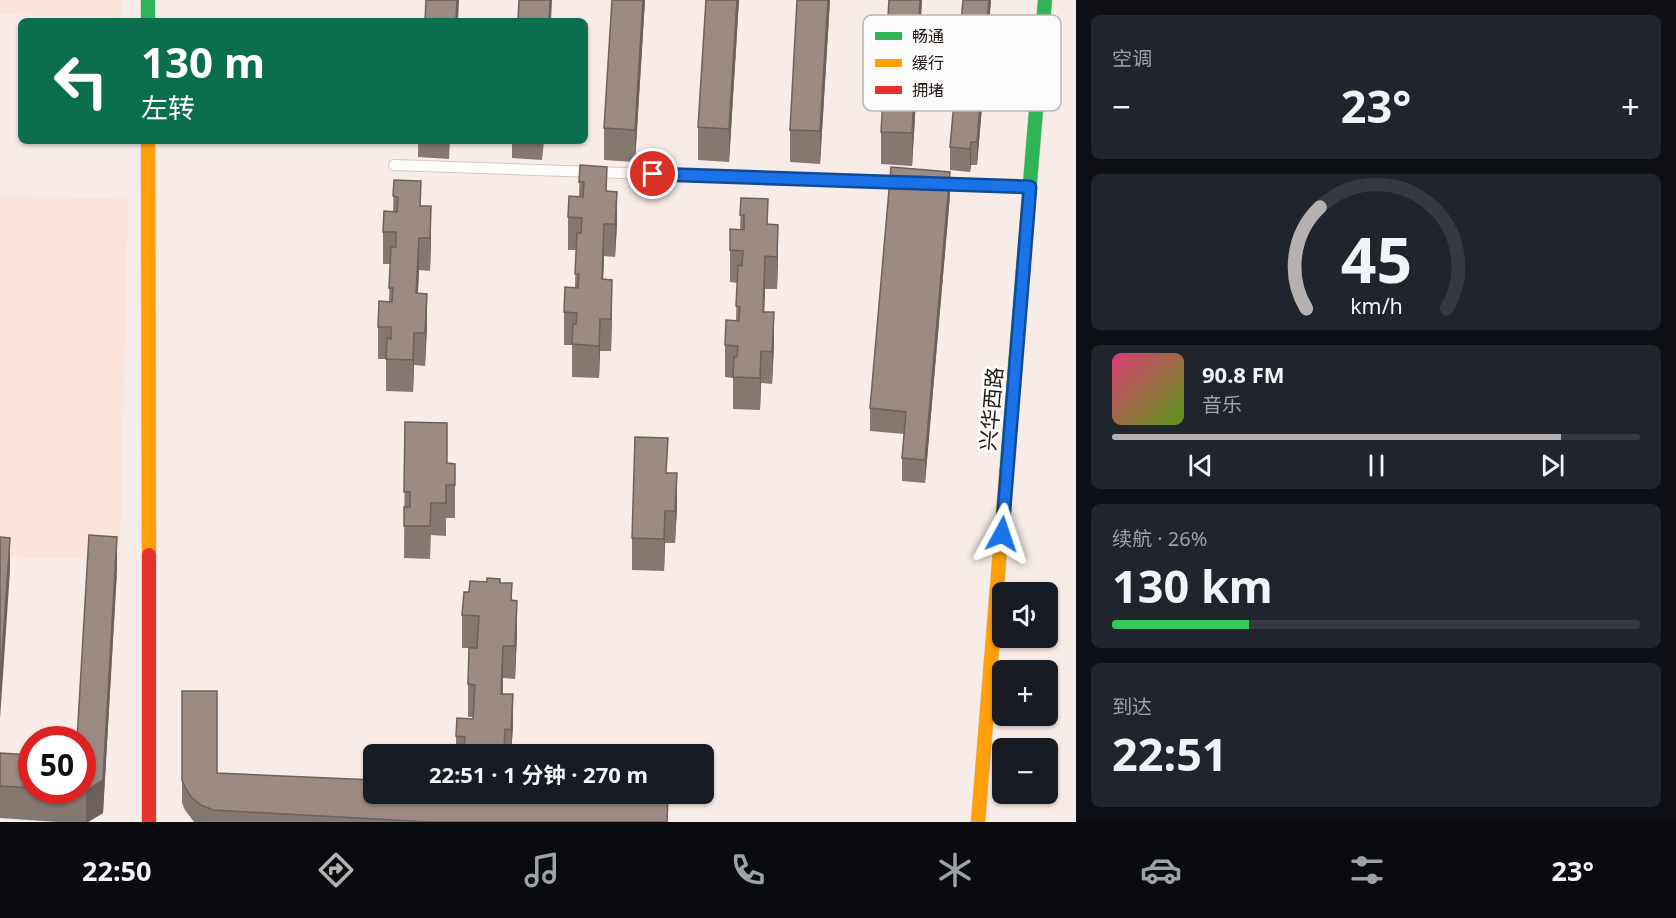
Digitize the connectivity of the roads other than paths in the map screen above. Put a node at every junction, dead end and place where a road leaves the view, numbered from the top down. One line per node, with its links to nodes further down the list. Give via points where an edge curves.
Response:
1 (148, 0): 4 (main road)
2 (1045, 0): 3 (main road, 兴华西路)
3 (1044, 15)
4 (148, 18)
5 (1036, 111): 10 (main road, 兴华西路)
6 (148, 144): 11 (main road)
7 (394, 165): 8 (lane)
8 (910, 183)
9 (922, 183): 10 (lane)
10 (1030, 187): 12 (main road, 兴华西路)
11 (149, 822)
12 (978, 822)

